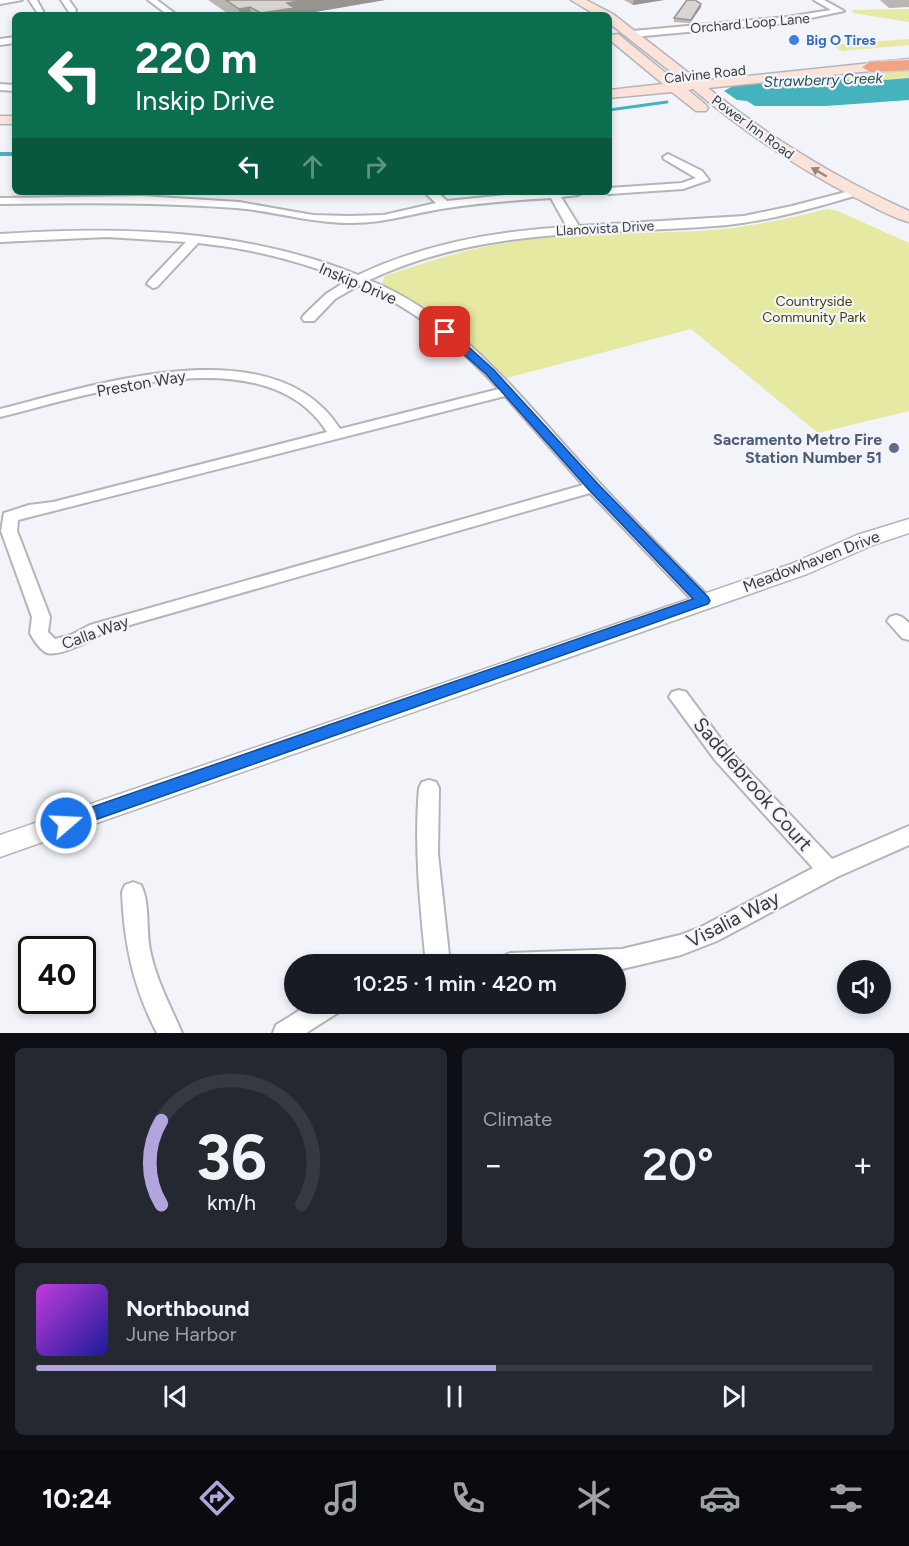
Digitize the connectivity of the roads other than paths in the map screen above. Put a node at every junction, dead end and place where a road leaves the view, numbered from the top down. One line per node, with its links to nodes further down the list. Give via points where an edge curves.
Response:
1 (18, 0): 7 (street)
2 (65, 0): 8 (street)
3 (152, 0): 9 (street)
4 (569, 0): 10 (main road)
5 (577, 0): 11 (main road, Power Inn Road)
6 (818, 0): 13 (street, Orchard Loop Lane, via 840,11 787,20)
7 (0, 2)
8 (72, 10)
9 (169, 12)
10 (584, 12)
11 (600, 12)
12 (612, 19): 13 (main road, Power Inn Road)
13 (633, 34): 20 (main road, Power Inn Road)
14 (612, 35): 21 (main road, Power Inn Road)
15 (909, 54): 19 (main road, Calvine Road)
16 (909, 64): 17 (highway)
17 (870, 67): 20 (main road, Calvine Road)
18 (727, 68): 19 (main road)
19 (766, 68): 20 (main road, Calvine Road)
20 (692, 76): 21 (main road, Calvine Road); 26 (main road, Power Inn Road, one-way to 20, via 765,138)
21 (668, 83): 22 (main road, Calvine Road); 23 (main road, Calvine Road); 30 (main road, Power Inn Road, via 759,151)
22 (612, 84)
23 (612, 93)
24 (668, 157): 25 (street, via 698,173 703,180 683,186)
25 (612, 191)
26 (857, 192): 30 (street, Llanovista Drive); 33 (main road, Power Inn Road)
27 (433, 195): 32 (street)
28 (535, 195): 32 (street)
29 (554, 195): 34 (street)
30 (838, 198): 34 (street, Llanovista Drive, via 746,219); 35 (main road, Power Inn Road)
31 (0, 201): 32 (street, via 107,198 260,203 313,218 349,220 384,218)
32 (445, 205)
33 (909, 217)
34 (574, 228): 38 (street, Llanovista Drive, via 456,246 399,260)
35 (909, 231)
36 (0, 238): 37 (street, Inskip Drive, via 96,233)
37 (195, 239): 38 (street, Inskip Drive, via 277,253); 39 (street)
38 (357, 280): 40 (street, Llanovista Drive, via 332,293); 41 (street, Inskip Drive, via 421,313 463,347)
39 (153, 284)
40 (309, 318)
41 (507, 391): 43 (street, Calla Way); 44 (street, Inskip Drive)
42 (0, 413): 43 (street, Preston Way, via 156,377 228,375 260,380 296,393 317,408)
43 (336, 434): 44 (street, Calla Way, via 10,517 9,531 41,617 39,633 51,647 60,645 96,628)
44 (593, 487): 46 (street, Inskip Drive)
45 (909, 526): 46 (street, Meadowhaven Drive)
46 (703, 601): 50 (street, Meadowhaven Drive)
47 (679, 697): 51 (street, Saddlebrook Court, via 722,755)
48 (429, 788): 53 (street, via 428,874)
49 (909, 835): 51 (street, Visalia Way)
50 (0, 846)
51 (829, 870): 54 (street, Visalia Way, via 709,934)
52 (133, 892): 56 (street, via 135,938 141,964)
53 (437, 954)
54 (626, 958)
55 (314, 1014): 57 (street)
56 (170, 1033)
57 (285, 1033)

